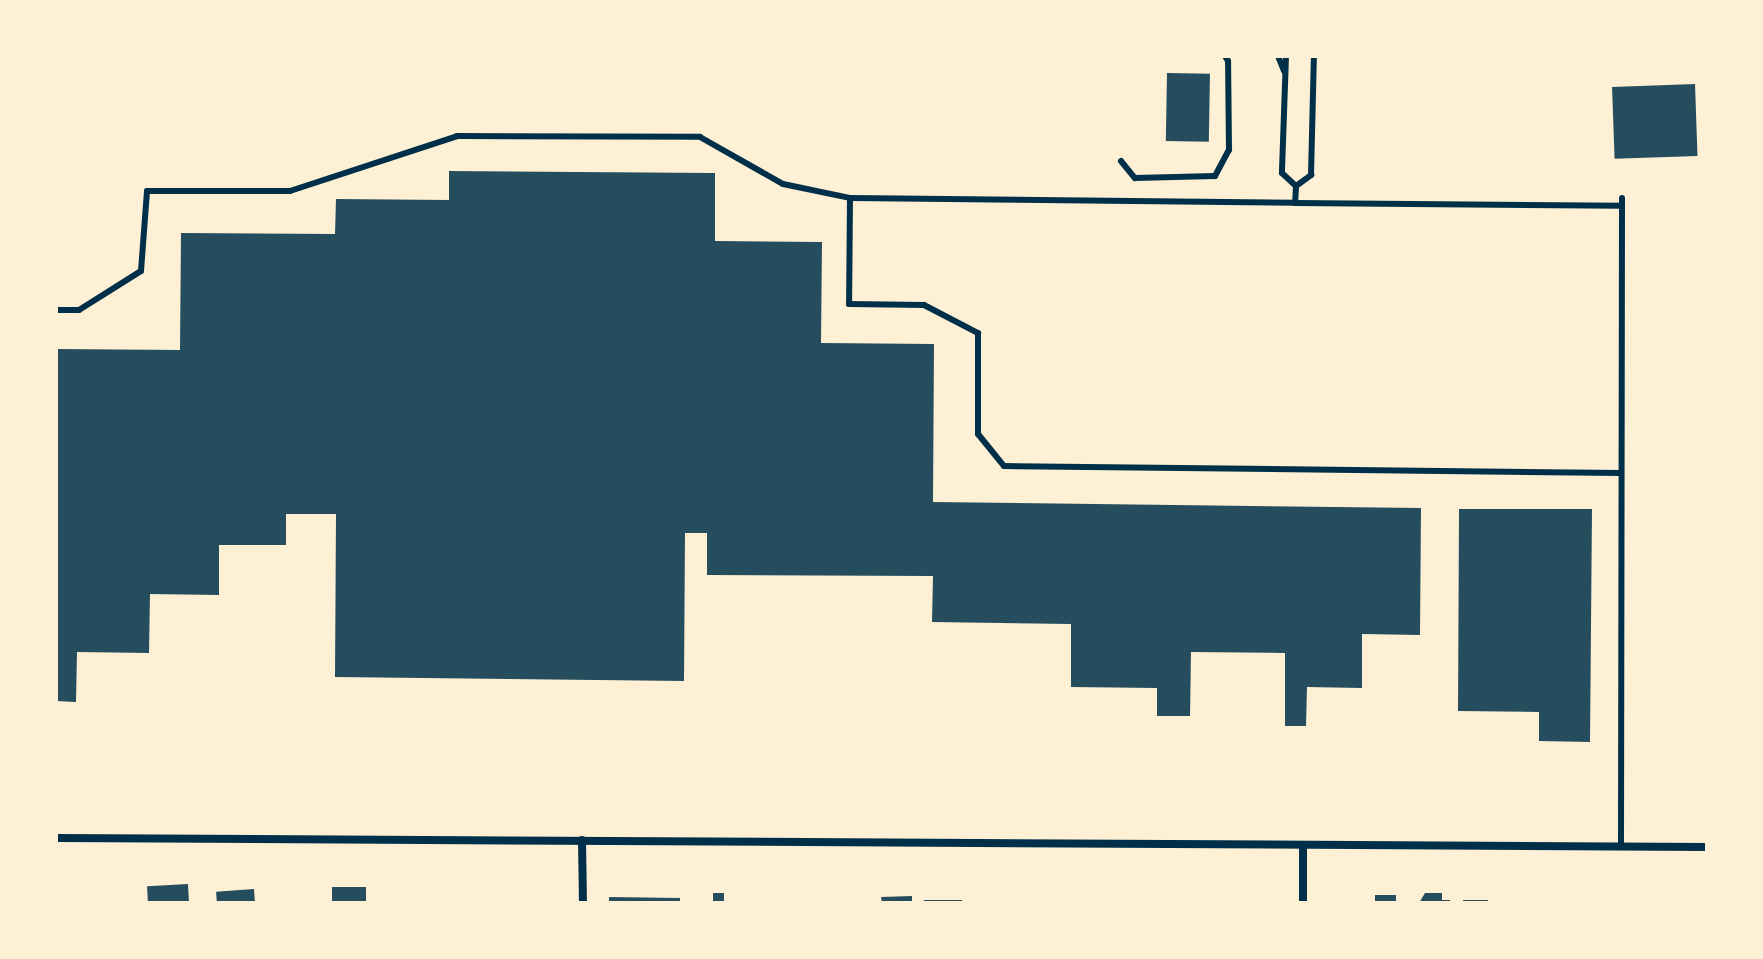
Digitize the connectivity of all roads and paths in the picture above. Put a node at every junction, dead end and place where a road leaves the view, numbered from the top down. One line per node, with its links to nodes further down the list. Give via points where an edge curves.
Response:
1 (1225, 56): 6 (lane, via 1229,150 1215,176 1135,178)
2 (1278, 56): 5 (lane)
3 (1286, 56): 5 (lane)
4 (1314, 56): 7 (lane, via 1311,175)
5 (1285, 74): 7 (lane, via 1282,173)
6 (1121, 161)
7 (1296, 186): 9 (lane)
8 (850, 198): 9 (lane); 10 (lane, via 783,184 700,137 457,136 290,191 147,191 141,271 79,310); 11 (lane, via 849,304 924,305 978,333 978,434 1004,466)
9 (1295, 203): 11 (lane, via 1622,202)
10 (56, 310)
11 (1621, 473): 15 (lane)
12 (56, 838): 13 (street)
13 (582, 840): 14 (street); 17 (street)
14 (1303, 845): 15 (street); 18 (street)
15 (1621, 846): 16 (street)
16 (1707, 847)
17 (583, 903)
18 (1303, 903)

